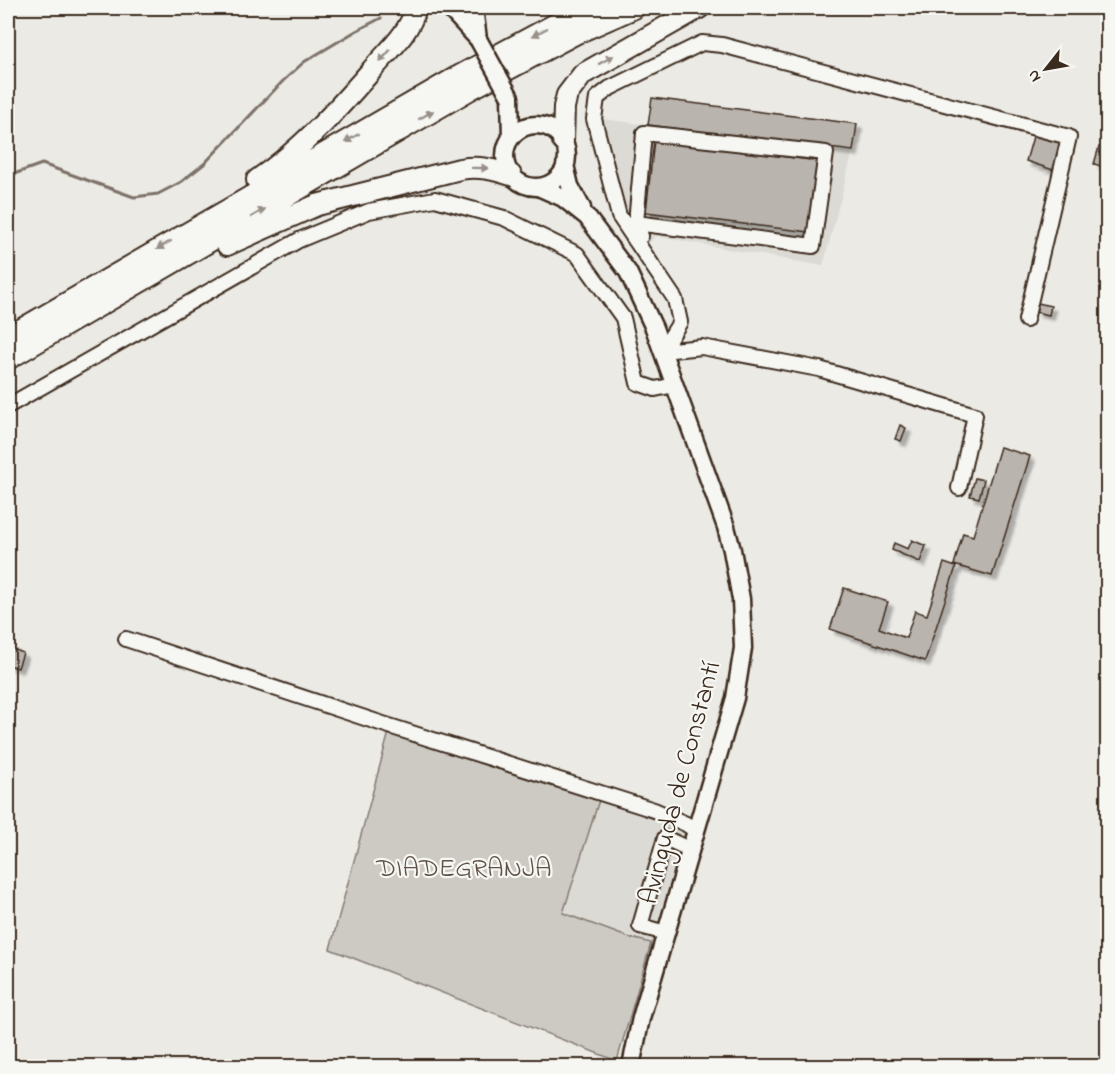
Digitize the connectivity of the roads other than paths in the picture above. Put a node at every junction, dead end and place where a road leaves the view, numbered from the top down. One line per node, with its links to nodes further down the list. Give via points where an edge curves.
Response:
1 (416, 8): 17 (highway, one-way to 17, via 408,29 330,118 275,168)
2 (474, 8): 7 (main road)
3 (593, 8): 17 (highway, one-way to 17, via 457,76)
4 (634, 8): 20 (highway, one-way to 4, via 469,90)
5 (699, 8): 11 (highway, one-way to 5, via 567,95 583,74)
6 (452, 9): 7 (main road)
7 (478, 39): 8 (main road, bridge)
8 (510, 97): 9 (main road); 10 (main road)
9 (538, 125): 10 (main road); 11 (main road, via 548,127)
10 (511, 136): 13 (main road, via 504,156)
11 (563, 141): 12 (main road)
12 (565, 165): 14 (main road, via 557,179); 15 (main road, via 570,186)
13 (511, 175): 14 (main road, via 518,182); 20 (highway, one-way to 13, via 247,235 317,205 478,166)
14 (538, 187): 15 (main road, via 563,198)
15 (587, 217): 22 (main road, Avinguda de Constantí, via 628,272)
16 (636, 223): 16 (lane, via 813,246 826,153 644,133); 18 (lane, via 641,236)
17 (199, 225): 21 (highway, one-way to 21)
18 (635, 240): 19 (lane, via 619,216 594,119 597,98 702,43 722,45 1069,138); 22 (lane, via 675,299 680,322)
19 (1026, 320)
20 (56, 331): 23 (highway)
21 (8, 337)
22 (662, 351): 24 (main road, Avinguda de Constantí); 26 (lane, via 702,347 819,369 975,415)
23 (8, 359)
24 (675, 385): 25 (lane, via 654,389 638,383 623,318 577,254 504,218 435,199 369,211 299,240); 28 (main road, Avinguda de Constantí, via 726,527 741,600 743,648 735,698)
25 (8, 406)
26 (959, 488)
27 (126, 639): 28 (lane, via 654,810)
28 (696, 831): 29 (main road, Avinguda de Constantí)
29 (691, 850): 30 (main road, Avinguda de Constantí); 30 (lane, via 664,838 640,926)
30 (666, 933): 31 (main road, Avinguda de Constantí)
31 (631, 1066)

